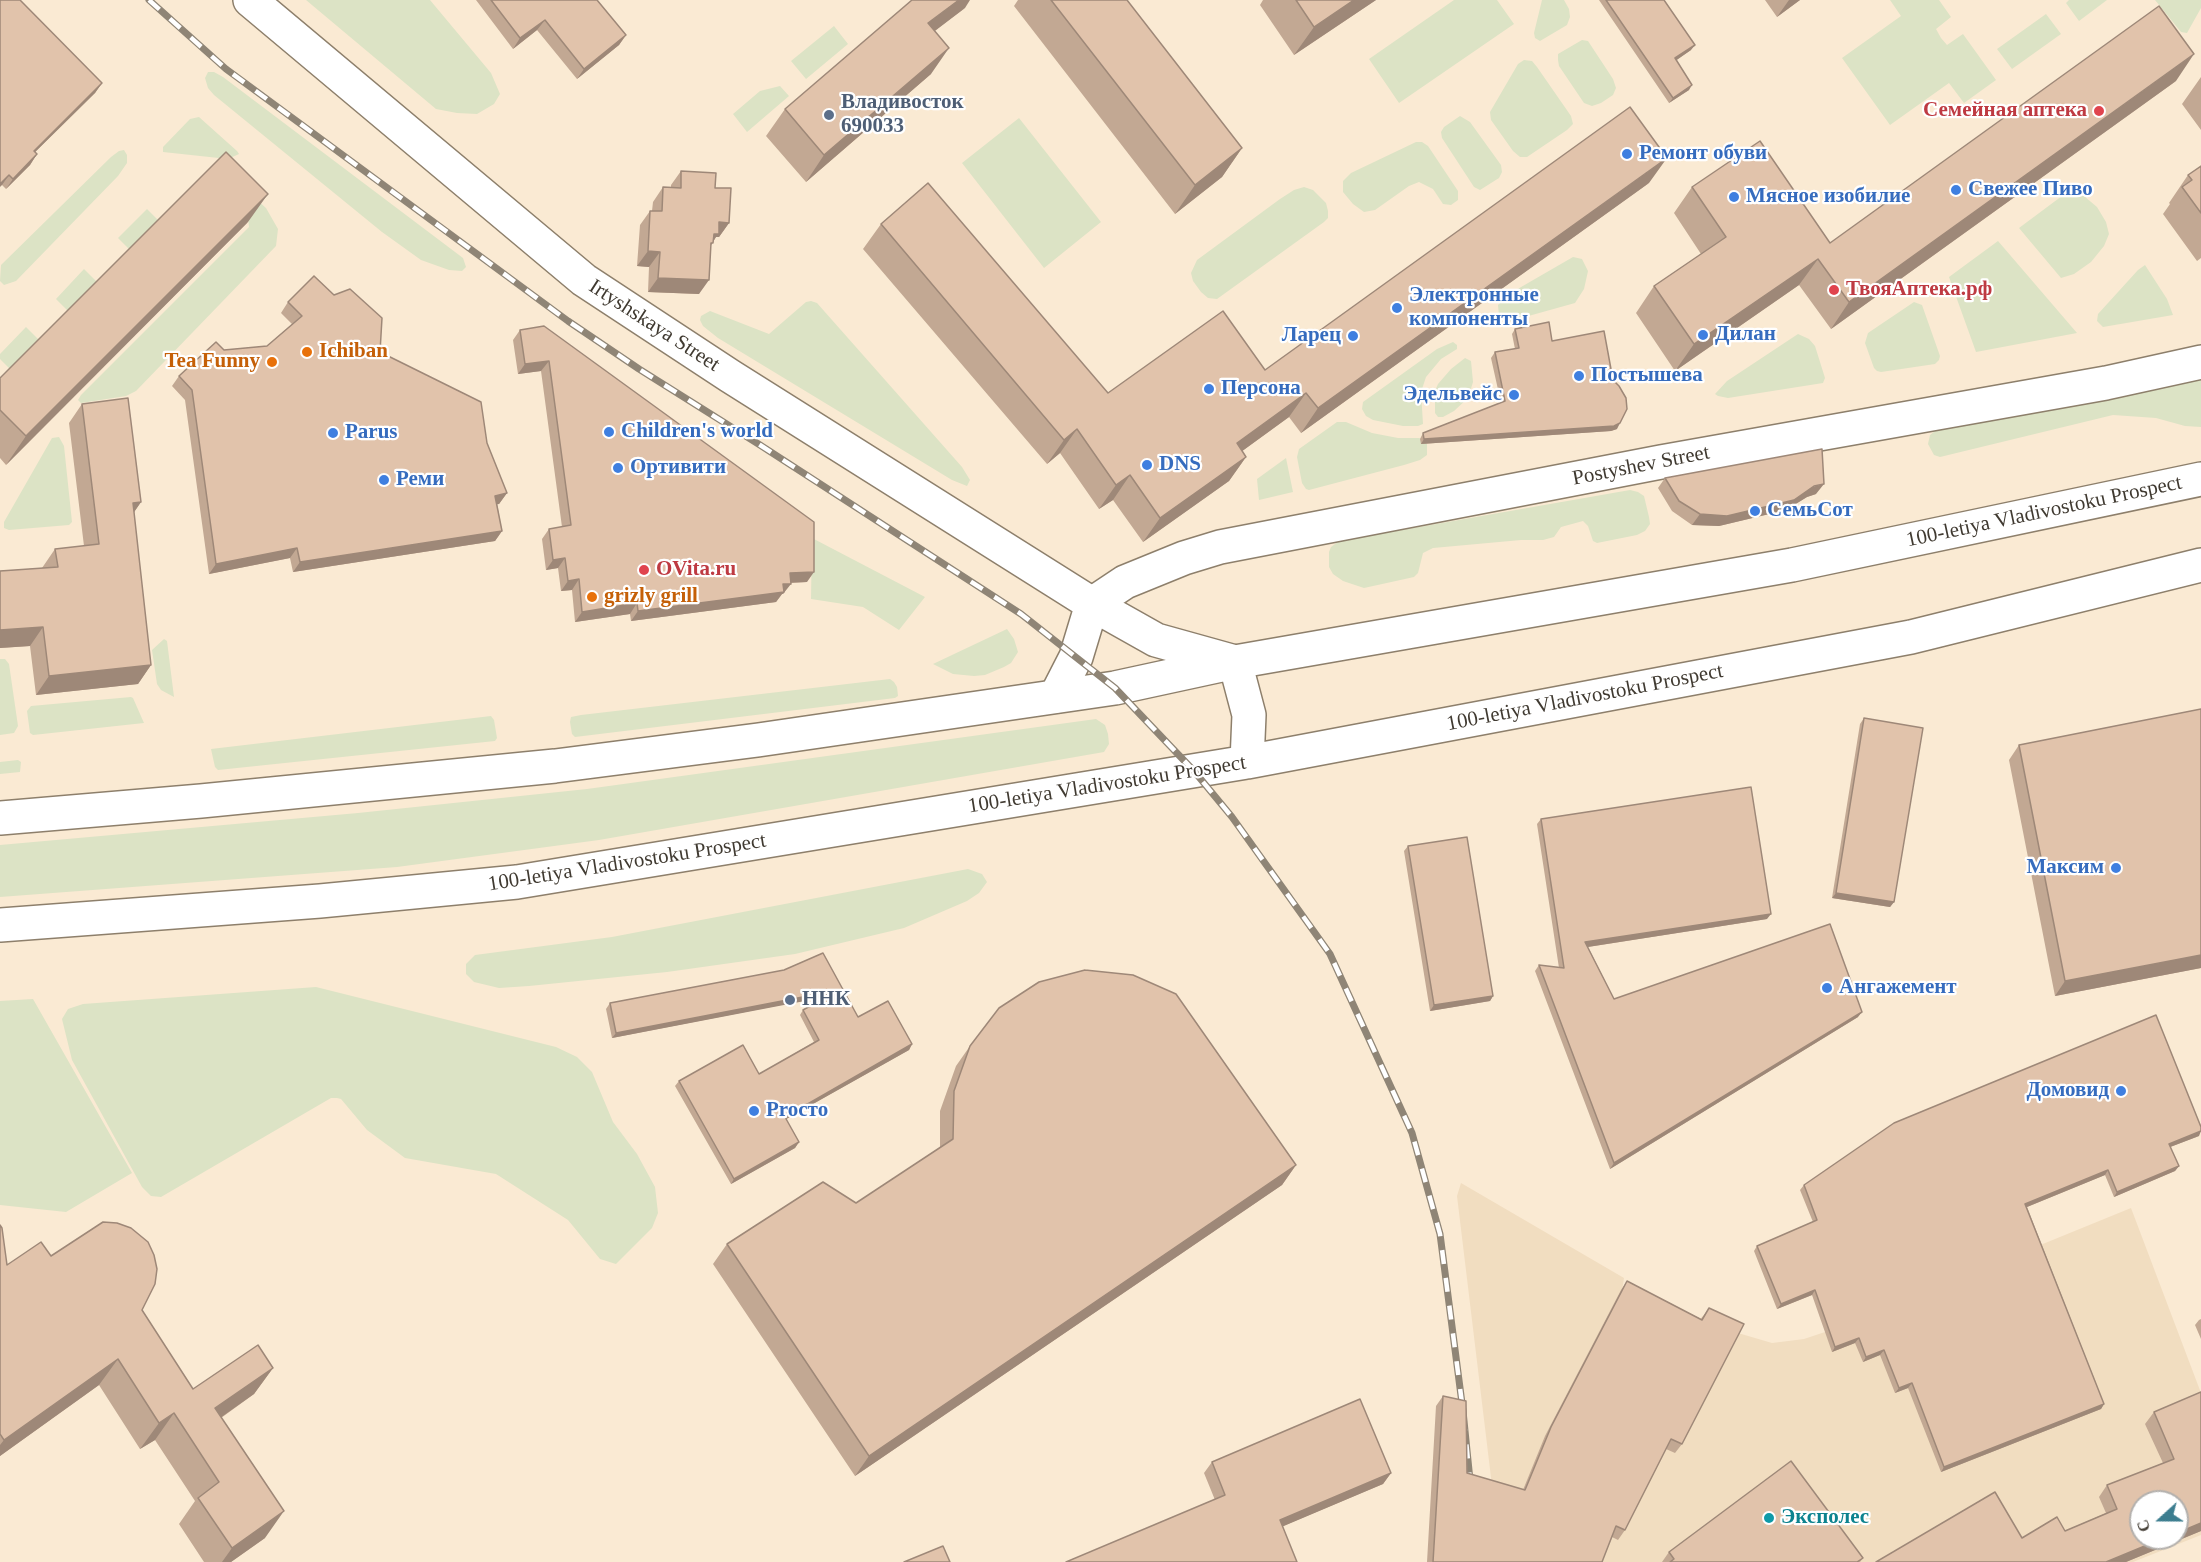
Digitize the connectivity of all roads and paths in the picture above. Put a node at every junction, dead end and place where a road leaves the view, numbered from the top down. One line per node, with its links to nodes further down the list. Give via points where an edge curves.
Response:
1 (250, 0): 5 (main road, Irtyshskaya Street, via 584,279 730,376)
2 (2201, 362): 5 (main road, Postyshev Street, via 2106,383 1661,462 1220,547 1125,582)
3 (2201, 479): 6 (main road, 100-letiya Vladivostoku Prospect, via 1792,565)
4 (2201, 565): 8 (main road, 100-letiya Vladivostoku Prospect, via 1911,637)
5 (1092, 604): 6 (main road, Irtyshskaya Street, via 1156,640); 7 (main road, via 1076,657)
6 (1235, 662): 7 (main road, 100-letiya Vladivostoku Prospect, via 1115,688); 8 (main road, via 1249,715)
7 (1056, 696): 9 (main road, 100-letiya Vladivostoku Prospect, via 555,766)
8 (1246, 762): 10 (main road, 100-letiya Vladivostoku Prospect, via 517,882)
9 (0, 818)
10 (0, 925)

